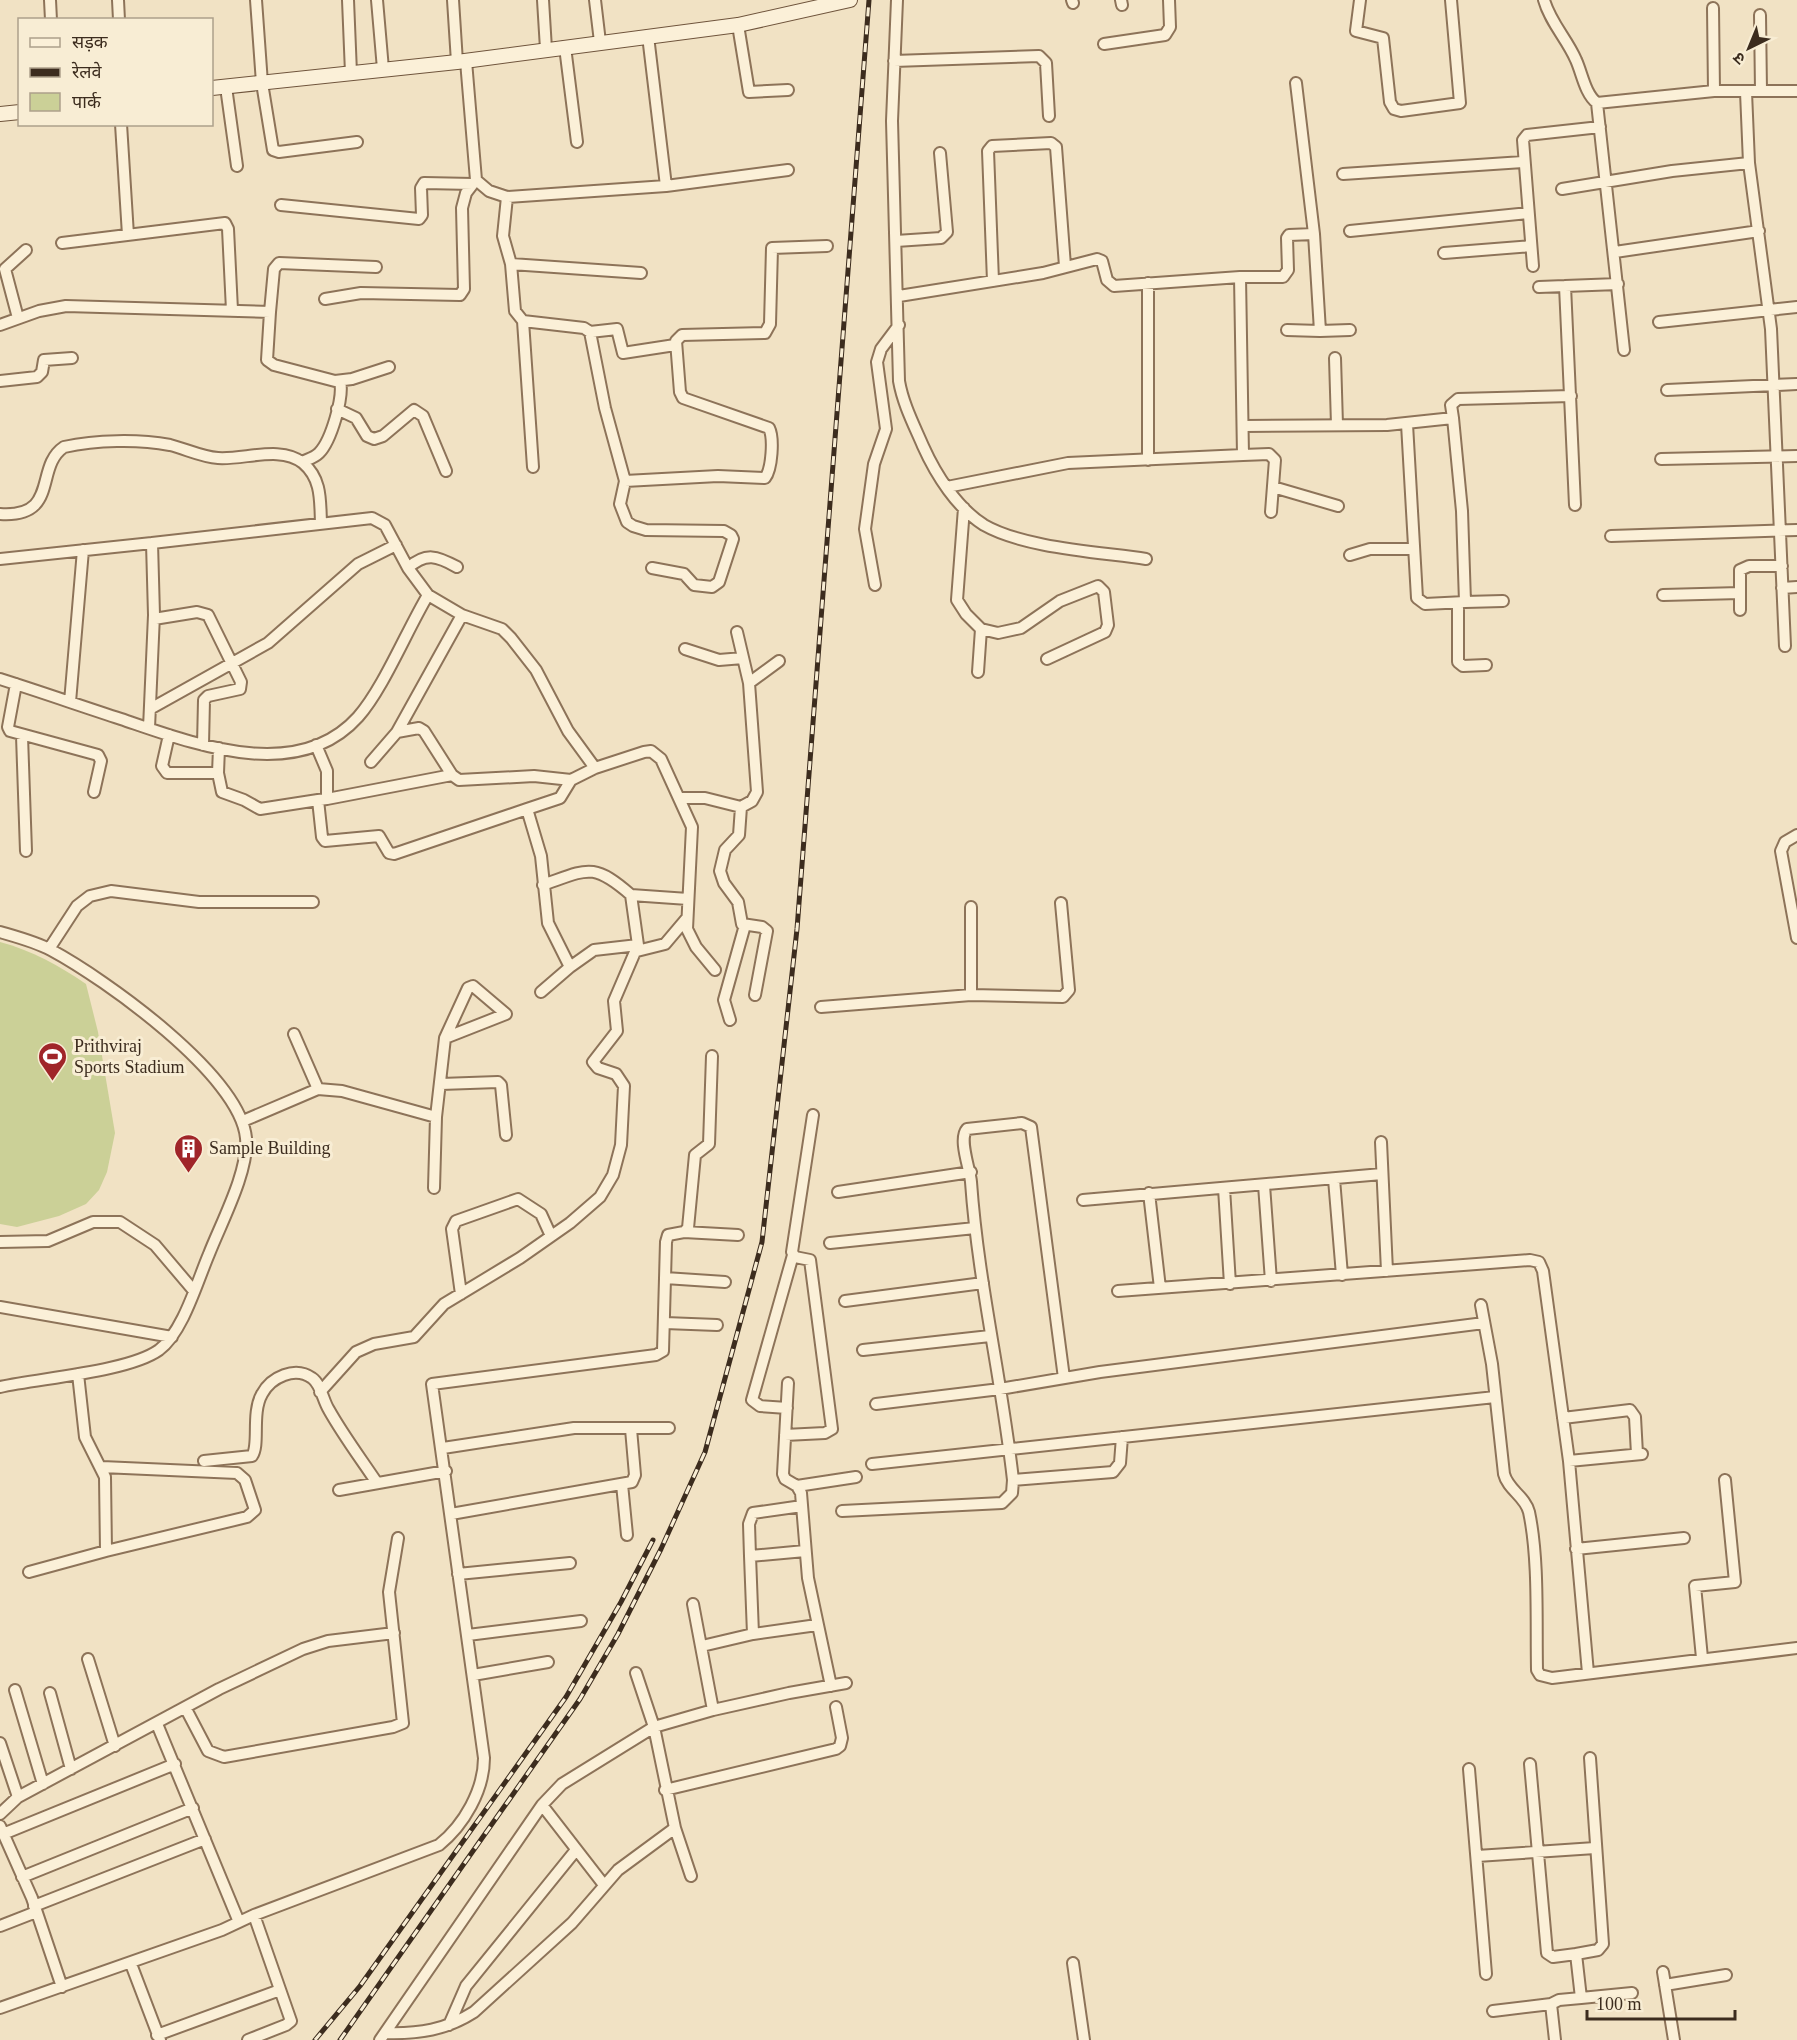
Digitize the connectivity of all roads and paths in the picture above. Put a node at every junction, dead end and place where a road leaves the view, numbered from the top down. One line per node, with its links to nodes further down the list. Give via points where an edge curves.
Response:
1 (50, 0): 17 (street)
2 (118, 0): 18 (street)
3 (256, 0): 29 (street)
4 (348, 0): 28 (street)
5 (377, 0): 27 (street)
6 (453, 0): 25 (street)
7 (543, 0): 24 (street)
8 (595, 0): 21 (street)
9 (897, 0): 26 (street)
10 (1169, 0): 22 (street, via 1170,27 1165,35)
11 (1359, 0): 12 (street, via 1356,31 1383,38 1390,102 1401,111 1457,106 1460,102)
12 (1451, 0)
13 (1544, 0): 38 (street)
14 (844, 1): 19 (main road)
15 (1713, 8): 34 (street)
16 (1760, 15): 35 (street)
17 (51, 18)
18 (119, 18)
19 (738, 25): 20 (main road); 33 (street, via 749,92)
20 (648, 36): 21 (main road); 54 (street)
21 (600, 42): 23 (main road)
22 (1104, 44)
23 (565, 47): 24 (main road); 45 (street)
24 (546, 49): 25 (main road)
25 (462, 61): 27 (main road); 52 (street)
26 (894, 61): 41 (street, via 1039,56 1046,63); 63 (street)
27 (383, 69): 28 (main road)
28 (351, 73): 29 (main road)
29 (262, 83): 31 (main road); 44 (street, via 273,150)
30 (1296, 83): 61 (street)
31 (226, 87): 32 (main road); 49 (street)
32 (213, 88)
33 (788, 90)
34 (1714, 91): 37 (street); 38 (street)
35 (1761, 91): 36 (street); 37 (street)
36 (1797, 91)
37 (1746, 92): 48 (street)
38 (1597, 103): 43 (street)
39 (18, 112): 40 (main road)
40 (0, 114)
41 (1049, 116)
42 (121, 126): 62 (street)
43 (1600, 128): 47 (street, via 1527,135 1523,140); 53 (street)
44 (357, 142)
45 (577, 142)
46 (940, 153): 63 (street, via 947,232 940,238)
47 (1523, 162): 51 (street); 58 (street)
48 (1749, 163): 53 (street); 60 (street)
49 (237, 166)
50 (788, 170): 54 (street)
51 (1343, 174)
52 (475, 182): 56 (street); 57 (street, via 424,183 419,219); 82 (street, via 466,193 462,208 464,289 460,295 361,293)
53 (1607, 182): 55 (street); 68 (street)
54 (666, 186): 56 (street)
55 (1562, 189)
56 (507, 197): 70 (street, via 503,236)
57 (281, 205)
58 (1528, 213): 59 (street); 66 (street)
59 (1350, 231)
60 (1759, 231): 68 (street); 84 (street)
61 (1314, 234): 75 (street, via 1289,235 1288,270 1283,277); 94 (street)
62 (128, 235): 64 (street); 85 (street, via 225,223)
63 (896, 242): 81 (street)
64 (62, 243)
65 (827, 246): 96 (street, via 772,248 770,324 765,333 682,335)
66 (1531, 246): 69 (street); 72 (street)
67 (26, 250): 87 (street, via 5,269)
68 (1615, 252): 78 (street)
69 (1444, 253)
70 (511, 264): 74 (street); 88 (street, via 514,311)
71 (1065, 266): 76 (street); 76 (street, via 1056,147 1051,143 992,146 988,151); 77 (street, via 1100,259 1111,284)
72 (1533, 266)
73 (376, 267): 86 (street, via 279,263 274,268)
74 (641, 273)
75 (1240, 277): 77 (street); 111 (street)
76 (993, 281): 81 (street)
77 (1148, 283): 116 (street)
78 (1618, 284): 79 (street); 97 (street)
79 (1565, 286): 80 (street); 106 (street)
80 (1539, 287)
81 (899, 296): 91 (street)
82 (325, 299)
83 (1797, 307): 84 (street)
84 (1769, 309): 89 (street); 104 (street)
85 (232, 310): 86 (street); 87 (street, via 66,306)
86 (270, 312): 102 (street, via 270,363)
87 (18, 318): 90 (street)
88 (523, 321): 95 (street); 118 (street)
89 (1659, 322)
90 (0, 325)
91 (899, 325): 121 (street, via 901,393 925,451); 143 (street, via 881,349 877,362 886,429 874,464 865,529)
92 (1287, 330): 94 (street)
93 (1350, 330): 94 (street)
94 (1320, 331)
95 (591, 332): 96 (street, via 617,329 623,352); 120 (street, via 605,408)
96 (675, 345): 120 (street, via 683,398 769,428 772,434 768,476)
97 (1624, 350)
98 (72, 358): 101 (street, via 44,360 37,377)
99 (1335, 358): 110 (street)
100 (389, 367): 102 (street)
101 (0, 381)
102 (340, 381): 107 (street, via 342,392)
103 (1797, 384): 104 (street)
104 (1774, 386): 105 (street); 113 (street)
105 (1667, 390)
106 (1571, 396): 108 (street, via 1458,399 1451,405); 123 (street)
107 (337, 410): 117 (street, via 324,447); 119 (street, via 356,418 367,436 374,439 417,410)
108 (1453, 418): 109 (street); 150 (street, via 1462,511)
109 (1407, 424): 110 (street); 134 (street)
110 (1337, 425): 111 (street)
111 (1244, 426): 112 (street)
112 (1243, 454): 116 (street); 122 (street, via 1272,455)
113 (1778, 456): 114 (street); 115 (street); 130 (street)
114 (1797, 456)
115 (1661, 459)
116 (1148, 460): 121 (street, via 1068,463)
117 (302, 462): 127 (street, via 282,456 210,457 148,443 69,446 58,453 31,509 21,515); 128 (street, via 320,489)
118 (533, 467)
119 (446, 471)
120 (625, 481): 142 (street, via 620,504 627,522 638,529 724,531 733,539 719,582 712,587 694,585 684,574)
121 (947, 487): 125 (street)
122 (1273, 487): 124 (street); 126 (street)
123 (1575, 505)
124 (1338, 506)
125 (964, 508): 138 (street, via 984,525 1010,536); 154 (street, via 957,600)
126 (1271, 512)
127 (0, 514)
128 (321, 523): 132 (street); 133 (street, via 379,520)
129 (1797, 530): 130 (street)
130 (1781, 531): 131 (street); 139 (street)
131 (1611, 536)
132 (152, 543): 135 (street); 153 (street)
133 (396, 545): 141 (street); 160 (street, via 358,564 280,634)
134 (1414, 549): 136 (street, via 1370,549); 150 (street, via 1418,601)
135 (83, 550): 137 (street); 167 (street)
136 (1350, 555)
137 (0, 559)
138 (1146, 559)
139 (1782, 566): 145 (street); 146 (street, via 1744,567 1739,575)
140 (457, 567): 141 (street, via 429,556)
141 (408, 568): 147 (street)
142 (652, 568)
143 (875, 585)
144 (1797, 587): 145 (street)
145 (1782, 588): 156 (street)
146 (1740, 593): 148 (street); 151 (street)
147 (428, 595): 152 (street); 174 (street, via 366,706 348,726)
148 (1663, 595)
149 (1503, 601): 150 (street)
150 (1461, 603): 162 (street, via 1458,662 1463,666)
151 (1740, 610)
152 (462, 615): 170 (street); 177 (street, via 502,629 519,646 568,731)
153 (154, 619): 160 (street, via 203,613 211,619); 168 (street)
154 (981, 629): 159 (street, via 1013,631 1028,625 1060,601 1095,587 1102,588 1107,629); 163 (street)
155 (737, 633): 158 (street)
156 (1785, 646)
157 (685, 649): 158 (street, via 718,660)
158 (743, 658): 165 (street)
159 (1047, 659)
160 (232, 661): 168 (street); 173 (street, via 242,686 204,700)
161 (779, 661): 165 (street)
162 (1486, 665)
163 (978, 672)
164 (0, 679): 166 (street)
165 (749, 683): 184 (street, via 757,792 752,801)
166 (16, 684): 167 (street); 172 (street, via 8,727)
167 (70, 702): 169 (street)
168 (150, 709): 169 (street)
169 (149, 728): 171 (street)
170 (397, 732): 176 (street); 179 (street, via 419,728 424,731)
171 (169, 735): 173 (street); 178 (street, via 164,772)
172 (22, 736): 181 (street, via 98,755 101,761); 187 (street)
173 (203, 745): 175 (street)
174 (316, 745): 175 (street, via 274,753); 183 (street, via 327,771)
175 (219, 748): 178 (street)
176 (371, 762)
177 (595, 768): 180 (street); 182 (street, via 651,752 661,759)
178 (218, 773): 183 (street, via 222,792 260,809)
179 (452, 775): 180 (street, via 463,781 534,776); 183 (street)
180 (571, 780): 185 (street, via 561,798)
181 (94, 792)
182 (681, 798): 184 (street, via 705,798); 190 (street, via 692,827)
183 (323, 800): 185 (street, via 323,840 379,836 390,854)
184 (741, 807): 196 (street, via 739,835 725,850 720,871 738,902)
185 (527, 809): 188 (street, via 540,851)
186 (1797, 835): 194 (street, via 1785,842 1781,851)
187 (26, 851)
188 (543, 885): 189 (street, via 595,871 611,878); 201 (street, via 548,923)
189 (631, 895): 190 (street); 199 (street)
190 (688, 899): 195 (street)
191 (313, 902): 200 (street, via 199,902 111,891 90,896 77,906)
192 (1061, 903): 205 (street, via 1068,993 1063,997)
193 (971, 907): 205 (street)
194 (1794, 909): 198 (street)
195 (687, 918): 199 (street, via 671,941); 202 (street, via 690,938)
196 (745, 926): 204 (street, via 766,931); 207 (street, via 724,1000)
197 (0, 932): 200 (street)
198 (1797, 938)
199 (638, 948): 201 (street, via 594,950); 230 (street, via 614,1001 617,1031 593,1062 598,1068 616,1074 624,1086 618,1160 600,1197)
200 (49, 949): 215 (street, via 118,991 170,1033 211,1077)
201 (570, 967): 203 (street)
202 (715, 970)
203 (541, 992)
204 (755, 994)
205 (971, 995): 206 (street)
206 (821, 1007)
207 (730, 1020)
208 (294, 1034): 212 (street)
209 (445, 1038): 209 (street, via 471,985 506,1014 504,1017); 211 (street)
210 (712, 1056): 228 (street, via 709,1144 695,1155 688,1228)
211 (441, 1084): 214 (street); 216 (street, via 498,1082 503,1093)
212 (318, 1089): 214 (street, via 342,1091); 215 (street)
213 (813, 1115): 233 (street)
214 (436, 1117): 222 (street)
215 (243, 1121): 242 (street, via 246,1155)
216 (506, 1134)
217 (1381, 1142): 219 (street)
218 (970, 1172): 224 (street); 227 (street); 255 (street, via 963,1137 967,1129 1022,1123 1032,1127)
219 (1382, 1174): 220 (street); 234 (street)
220 (1334, 1179): 221 (street); 235 (street)
221 (1264, 1185): 223 (street); 237 (street)
222 (434, 1188)
223 (1224, 1188): 225 (street); 240 (street)
224 (838, 1192)
225 (1149, 1193): 226 (street); 241 (street)
226 (1083, 1200)
227 (975, 1228): 232 (street); 239 (street)
228 (684, 1232): 229 (street); 236 (street, via 666,1238)
229 (738, 1235)
230 (551, 1236): 244 (street); 244 (street, via 541,1214 518,1199 456,1221 452,1229)
231 (0, 1242): 242 (street, via 48,1241 93,1222 120,1222 155,1245)
232 (830, 1243)
233 (793, 1255): 262 (street, via 752,1400 760,1406); 266 (street, via 810,1260 832,1429 825,1433)
234 (1387, 1271): 235 (street); 263 (street, via 1539,1262)
235 (1342, 1275): 237 (street)
236 (665, 1278): 238 (street); 248 (street)
237 (1271, 1281): 240 (street)
238 (725, 1282)
239 (983, 1283): 245 (street); 252 (street)
240 (1230, 1284): 241 (street)
241 (1160, 1288): 243 (street)
242 (194, 1291): 251 (street)
243 (1118, 1291)
244 (461, 1294): 259 (street, via 436,1310 414,1337 374,1344 356,1352)
245 (845, 1301)
246 (1481, 1305): 249 (street)
247 (0, 1307): 251 (street)
248 (665, 1323): 250 (street); 268 (street, via 660,1353 432,1384)
249 (1485, 1323): 255 (street); 260 (street)
250 (717, 1325)
251 (172, 1336): 254 (street, via 147,1357)
252 (990, 1336): 253 (street); 258 (street)
253 (863, 1350)
254 (78, 1374): 257 (street); 273 (street, via 85,1437)
255 (1064, 1378): 258 (street)
256 (788, 1383): 262 (street)
257 (0, 1387)
258 (1000, 1389): 261 (street); 269 (street)
259 (320, 1392): 270 (street, via 313,1378 303,1374 275,1378 262,1393 255,1414 252,1456); 278 (street)
260 (1495, 1397): 267 (street); 307 (street, via 1505,1481 1523,1499 1529,1512 1537,1670 1545,1678)
261 (876, 1404)
262 (787, 1408): 266 (street)
263 (1563, 1418): 271 (street); 271 (street, via 1630,1410 1635,1417 1639,1454)
264 (669, 1428): 265 (street)
265 (631, 1429): 268 (street, via 574,1428); 279 (street, via 635,1475 632,1482)
266 (785, 1435): 280 (street, via 783,1474)
267 (1122, 1437): 269 (street); 276 (street, via 1120,1464 1113,1472)
268 (443, 1448): 274 (street)
269 (1010, 1450): 272 (street); 276 (street)
270 (204, 1461)
271 (1569, 1461): 288 (street)
272 (872, 1464)
273 (102, 1467): 289 (street); 289 (street, via 237,1473 245,1480 255,1510 247,1517)
274 (446, 1471): 278 (street); 284 (street)
275 (856, 1477): 280 (street)
276 (1013, 1480): 283 (street, via 1012,1492 997,1504)
277 (1725, 1480): 303 (street, via 1735,1582 1695,1586)
278 (377, 1483): 281 (street)
279 (622, 1484): 284 (street); 285 (street)
280 (797, 1486): 282 (street)
281 (339, 1490)
282 (802, 1506): 290 (street); 291 (street, via 753,1513 749,1524)
283 (842, 1511)
284 (451, 1514): 294 (street)
285 (627, 1535)
286 (398, 1538): 298 (street, via 389,1583)
287 (1684, 1538): 288 (street)
288 (1576, 1550): 307 (street)
289 (106, 1551): 293 (street)
290 (805, 1551): 291 (street); 297 (street)
291 (750, 1556): 299 (street)
292 (570, 1563): 294 (street)
293 (29, 1572)
294 (458, 1574): 300 (street)
295 (693, 1604): 301 (street)
296 (581, 1621): 300 (street)
297 (817, 1626): 299 (street); 310 (street)
298 (394, 1634): 314 (street, via 315,1644); 314 (street, via 405,1719 399,1726 224,1757 208,1751)
299 (753, 1634): 301 (street)
300 (468, 1635): 308 (street)
301 (702, 1646): 315 (street)
302 (1797, 1648): 303 (street)
303 (1702, 1658): 307 (street)
304 (88, 1659): 319 (street)
305 (548, 1662): 308 (street)
306 (636, 1673): 317 (street)
307 (1588, 1673)
308 (473, 1675): 342 (street, via 484,1772 473,1800 449,1837 439,1845)
309 (846, 1683): 310 (street)
310 (831, 1686): 315 (street)
311 (15, 1690): 325 (street)
312 (50, 1693): 323 (street)
313 (836, 1707): 326 (street, via 842,1738 836,1749)
314 (186, 1709): 316 (street)
315 (713, 1710): 317 (street)
316 (157, 1724): 319 (street); 321 (street)
317 (654, 1727): 326 (street); 328 (street, via 562,1784)
318 (0, 1743): 327 (street)
319 (115, 1746): 323 (street)
320 (1590, 1758): 334 (street)
321 (175, 1764): 329 (street); 332 (street)
322 (1530, 1764): 336 (street)
323 (71, 1769): 325 (street)
324 (1469, 1769): 337 (street)
325 (43, 1784): 327 (street)
326 (665, 1790): 331 (street)
327 (18, 1797): 330 (street)
328 (542, 1805): 335 (street); 361 (street)
329 (193, 1808): 333 (street); 339 (street)
330 (0, 1814)
331 (675, 1828): 338 (street); 340 (street)
332 (2, 1830): 339 (street)
333 (206, 1839): 341 (street); 343 (street)
334 (1595, 1848): 336 (street); 345 (street, via 1602,1944 1598,1950)
335 (576, 1850): 340 (street); 359 (street, via 466,1986)
336 (1538, 1851): 337 (street); 345 (street, via 1546,1953 1553,1957)
337 (1477, 1856): 349 (street)
338 (691, 1876)
339 (22, 1877): 341 (street)
340 (604, 1885): 359 (street, via 572,1923 485,2003)
341 (35, 1909): 344 (street); 352 (street)
342 (254, 1915): 343 (street); 353 (street)
343 (240, 1922): 347 (street)
344 (0, 1926)
345 (1576, 1954): 355 (street)
346 (1074, 1962): 363 (street)
347 (130, 1964): 352 (street); 360 (street)
348 (1664, 1972): 351 (street)
349 (1486, 1974)
350 (1726, 1975): 351 (street)
351 (1665, 1985): 365 (street)
352 (62, 1987): 357 (street)
353 (280, 1990): 360 (street); 362 (street, via 290,2023)
354 (1632, 1993): 355 (street)
355 (1581, 1998): 356 (street)
356 (1551, 2004): 358 (street); 364 (street)
357 (0, 2008)
358 (1492, 2011)
359 (450, 2025): 361 (street, via 424,2033)
360 (159, 2037)
361 (383, 2037)
362 (248, 2040)
363 (1084, 2040)
364 (1555, 2040)
365 (1674, 2040)

